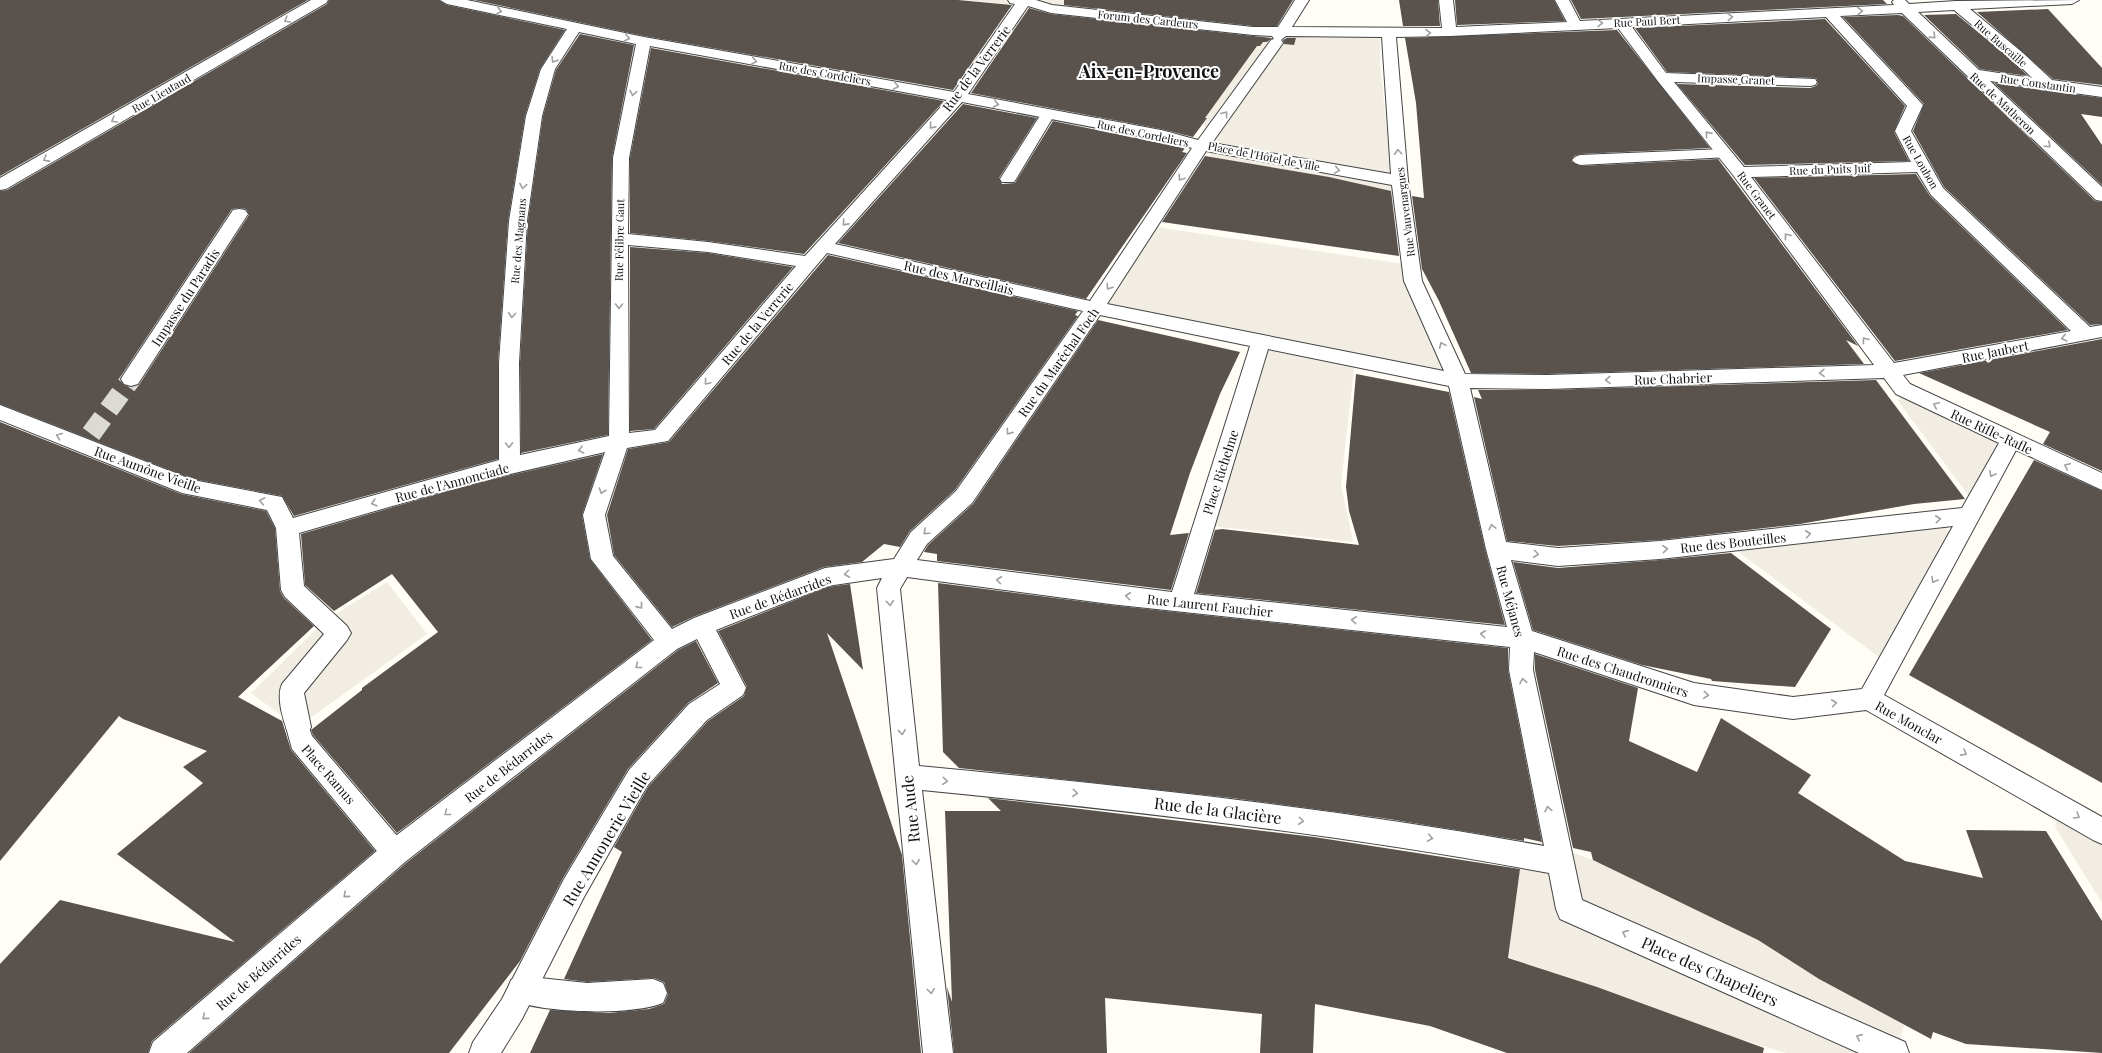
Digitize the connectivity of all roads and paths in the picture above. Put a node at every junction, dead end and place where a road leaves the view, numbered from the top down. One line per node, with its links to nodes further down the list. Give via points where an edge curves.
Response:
1 (321, 0): 34 (street, Rue Lieutaud, one-way to 34)
2 (448, 0): 15 (street, Rue des Cordeliers, one-way to 15)
3 (1022, 0): 18 (street, Forum des Cardeurs, via 1059,10); 25 (street, Rue de la Verrerie)
4 (1302, 0): 18 (street, Place de l'Hôtel de Ville)
5 (1446, 0): 16 (street)
6 (1562, 0): 14 (street)
7 (2072, 0): 9 (street, Rue Paul Bert)
8 (1901, 4): 9 (street, Rue Paul Bert); 11 (street, Rue Paul Bert, one-way to 8); 20 (street, Rue de Matheron, one-way to 20)
9 (1956, 4): 23 (street, Rue Buscaille)
10 (1742, 5): 12 (street)
11 (1829, 12): 12 (street, Rue Paul Bert); 30 (street, Rue Loubon, via 1916,105 1903,131)
12 (1753, 16): 13 (street, Rue Paul Bert, one-way to 12)
13 (1621, 22): 14 (street, Rue Paul Bert, one-way to 13); 21 (street, Rue Granet)
14 (1575, 24): 16 (street, Rue Paul Bert)
15 (574, 27): 19 (street, Rue des Cordeliers, one-way to 19); 49 (street, Rue des Magnans, one-way to 49, via 548,69 534,116 520,206 508,363)
16 (1450, 32): 17 (street, Rue Paul Bert, one-way to 16)
17 (1390, 33): 18 (street); 33 (street, Rue Vauvenargues, one-way to 17)
18 (1279, 36): 27 (street, Place de l'Hôtel de Ville, one-way to 18)
19 (644, 41): 25 (street, Rue des Cordeliers, one-way to 25); 37 (street, Rue Félibre Gaut, one-way to 37, via 620,158)
20 (1973, 74): 23 (street, Rue Constantin); 35 (street, Rue de Matheron, one-way to 35)
21 (1662, 77): 22 (street, Impasse Granet); 28 (street, Rue Granet, one-way to 21)
22 (1810, 82)
23 (2046, 83): 24 (street, Rue Constantin)
24 (2102, 92)
25 (958, 96): 26 (street, Rue des Cordeliers, one-way to 26); 38 (street, Rue de la Verrerie, one-way to 38)
26 (1048, 114): 27 (street, Rue des Cordeliers, via 1161,135); 32 (lane)
27 (1202, 146): 33 (street, Place de l'Hôtel de Ville, one-way to 33); 40 (street, Rue du Maréchal Foch, one-way to 40)
28 (1724, 154): 29 (lane); 31 (street, Rue Granet)
29 (1580, 160)
30 (1922, 167): 31 (street, Rue du Puits Juif); 41 (street, Rue Loubon, via 1937,191)
31 (1739, 172): 43 (street, Rue Granet, one-way to 31)
32 (1008, 178)
33 (1400, 181): 45 (street, Rue Vauvenargues, one-way to 33, via 1413,281)
34 (0, 185)
35 (2102, 196)
36 (240, 214): 44 (street, Impasse du Paradis)
37 (619, 239): 39 (street, via 708,247); 48 (street, Rue Félibre Gaut, one-way to 48)
38 (824, 247): 39 (street, Rue de la Verrerie); 40 (street, Rue des Marseillais)
39 (809, 262): 48 (street, Rue de la Verrerie, one-way to 48, via 661,436)
40 (1095, 308): 42 (street); 54 (street, Rue du Maréchal Foch, one-way to 54, via 964,497 919,538)
41 (2094, 332): 43 (street, Rue Jaubert, one-way to 43)
42 (1261, 342): 45 (street); 55 (street, Place Richelme)
43 (1889, 371): 45 (street, Rue Chabrier, one-way to 45, via 1547,382); 47 (street, Rue Rifle-Rafle, one-way to 43, via 1903,389)
44 (131, 379)
45 (1458, 381): 53 (street, Rue Méjanes, one-way to 45)
46 (0, 412): 52 (street, Rue Aumône Vieille, one-way to 46, via 274,504 190,487 86,440)
47 (2011, 440): 50 (street, Rue Rifle-Rafle, one-way to 47); 51 (street, one-way to 51)
48 (619, 441): 49 (street, Rue de l'Annonciade, one-way to 49); 58 (street, one-way to 58, via 594,515 602,559)
49 (510, 466): 52 (street, Rue de l'Annonciade, one-way to 52)
50 (2102, 482)
51 (1969, 516): 53 (street, Rue des Bouteilles, one-way to 51, via 1558,557 1645,551); 59 (street, Rue Monclar, one-way to 59)
52 (286, 528): 60 (street, Place Ramus, via 293,590 339,633 291,691)
53 (1497, 549): 57 (street, Rue Méjanes)
54 (900, 567): 55 (street, Rue Laurent Fauchier, one-way to 54); 56 (street, Rue de Bédarrides, one-way to 56, via 825,577); 61 (street, Rue Aude, one-way to 61, via 888,588)
55 (1180, 602): 57 (street, Rue Laurent Fauchier, one-way to 55)
56 (702, 625): 58 (street, Rue de Bédarrides); 65 (street, Rue Annonerie Vieille, via 734,688 698,712 638,778 574,888)
57 (1522, 638): 59 (street, Rue des Chaudronniers, one-way to 59, via 1694,694 1792,708); 64 (street, Rue Méjanes, one-way to 57, via 1521,670)
58 (669, 642): 63 (street, Rue de Bédarrides, one-way to 63)
59 (1869, 699): 62 (street, Rue Monclar, one-way to 62)
60 (298, 727): 63 (lane, Place Ramus, via 301,741)
61 (906, 777): 64 (street, Rue de la Glacière, one-way to 64, via 1118,797 1422,836 1529,856); 69 (street, Rue Aude, one-way to 69)
62 (2102, 831)
63 (395, 853): 67 (street, Rue de Bédarrides, one-way to 67)
64 (1557, 854): 70 (street, Place des Chapeliers, one-way to 64, via 1570,909)
65 (521, 990): 66 (lane, via 555,996 613,997); 68 (street, Rue Annonerie Vieille)
66 (653, 993)
67 (164, 1053)
68 (484, 1053)
69 (938, 1053)
70 (1894, 1053)

